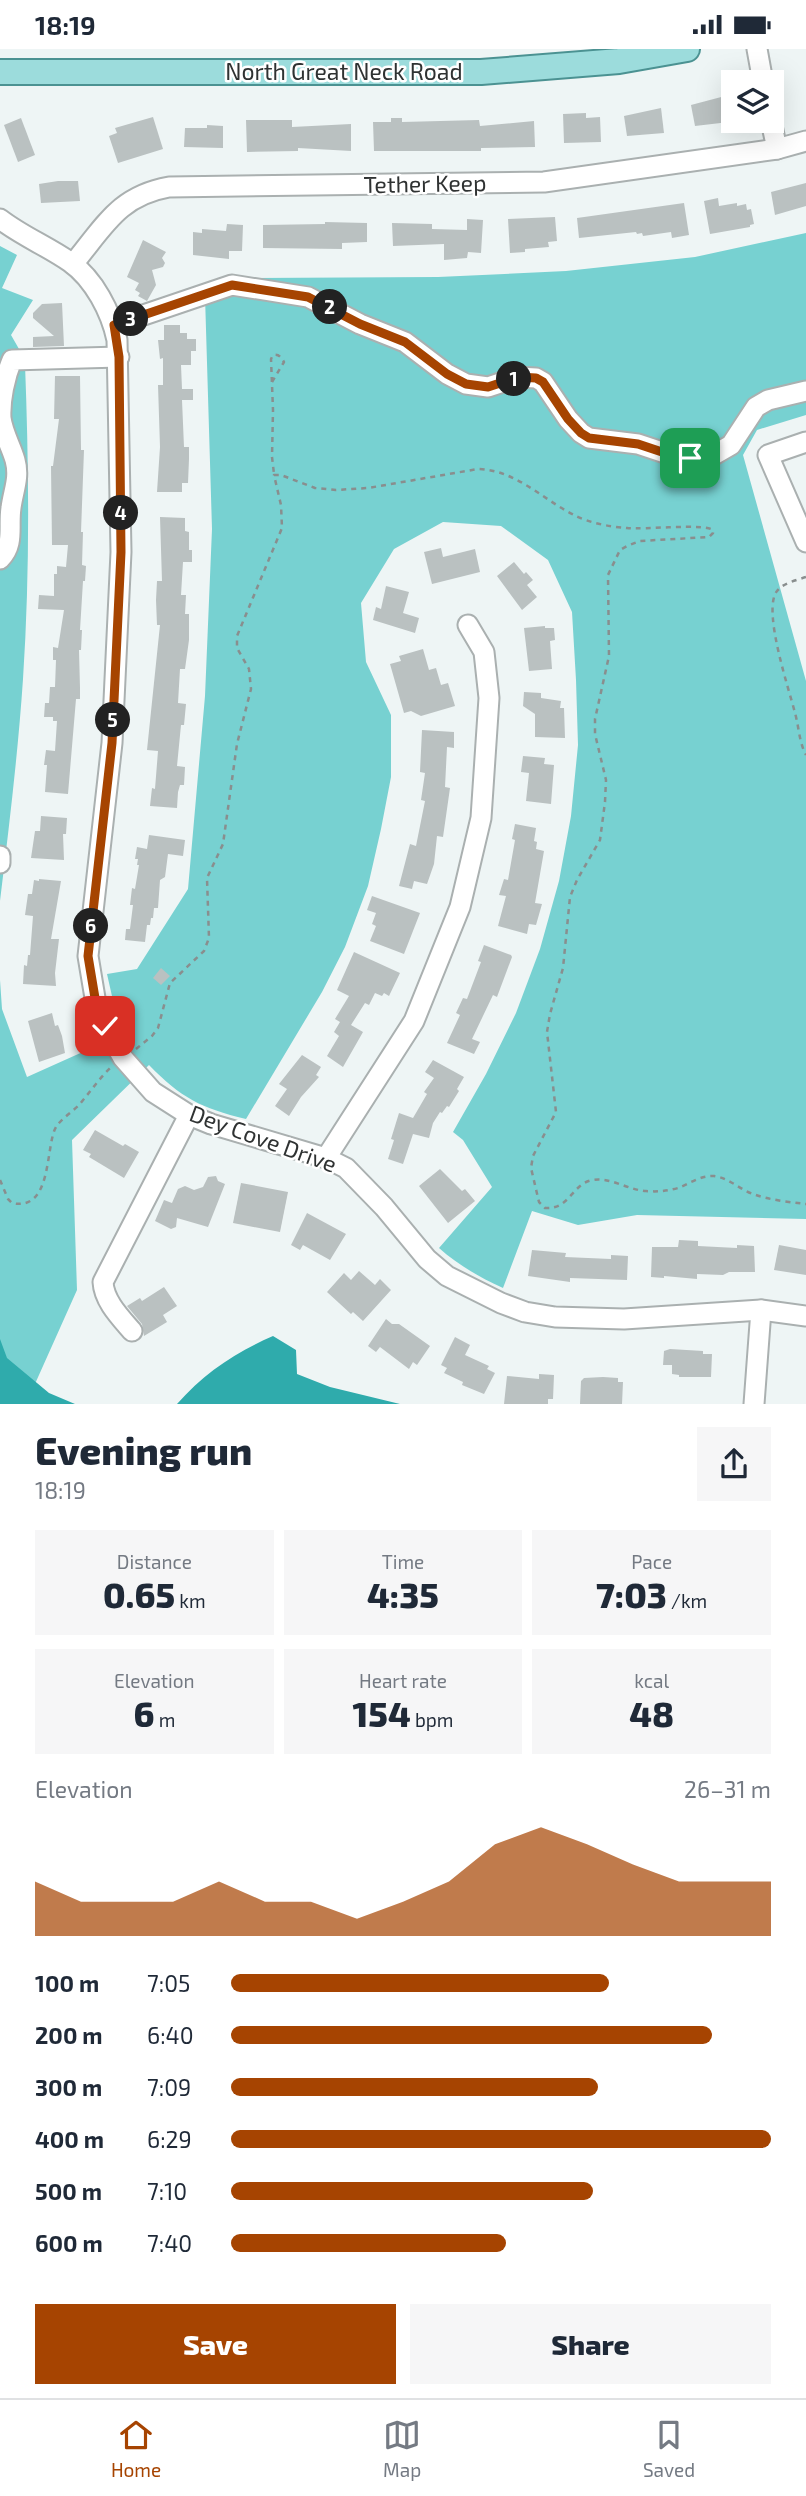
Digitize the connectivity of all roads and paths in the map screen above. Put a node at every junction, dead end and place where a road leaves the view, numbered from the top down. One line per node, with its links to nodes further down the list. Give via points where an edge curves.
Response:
1 (687, 49): 4 (main road, North Great Neck Road, via 619,61 481,72)
2 (757, 49): 3 (street)
3 (761, 70)
4 (0, 72)
5 (774, 133): 7 (street)
6 (806, 141): 7 (street, Tether Keep)
7 (777, 149): 9 (street, Tether Keep, via 544,182 149,190 119,209)
8 (0, 219): 9 (street, Dey Cove Drive)
9 (73, 264): 10 (street, Dey Cove Drive, via 97,292)
10 (114, 325): 11 (street, Dey Cove Drive); 13 (street, via 232,285 308,297 405,342 466,384 488,387 518,377 536,378 589,438 638,444 690,458 712,456 731,445 756,407 768,400)
11 (119, 357): 17 (street, via 12,360 1,417 17,478 11,540); 23 (street, Dey Cove Drive, via 121,552 112,743 88,956 96,1004)
12 (272, 381): 12 (path, via 284,362 277,354 271,359); 15 (path)
13 (806, 391)
14 (806, 442): 16 (street, via 768,455)
15 (274, 475): 23 (path, via 282,528 237,636 251,689 235,752 223,844 206,878 209,938 204,951 170,983 152,1036); 27 (path, via 336,490 490,469 591,521 627,529 706,526 713,530 709,537 640,541 627,546 620,550 608,575 608,656 595,719 606,780 600,840 570,897 565,958 547,1032 556,1112 531,1168 539,1202 545,1208 562,1206 587,1181 656,1192 713,1176 751,1193)
16 (806, 542)
17 (0, 559)
18 (806, 577): 20 (path, via 783,585 773,606 776,640)
19 (468, 625): 25 (street, via 484,652 489,698 481,818 460,907 414,1021)
20 (806, 755)
21 (0, 856): 22 (street)
22 (0, 863)
23 (123, 1058): 24 (street, Dey Cove Drive, via 153,1092); 26 (path, via 58,1124 49,1167 34,1196 26,1203 12,1203)
24 (189, 1115): 25 (street, Dey Cove Drive); 30 (street, via 103,1282 108,1300)
25 (326, 1158): 28 (street, Dey Cove Drive, via 364,1186 447,1276 525,1312 624,1319)
26 (0, 1179)
27 (806, 1204)
28 (761, 1310): 29 (street, Dey Cove Drive); 31 (street)
29 (806, 1316)
30 (132, 1331)
31 (754, 1404)

